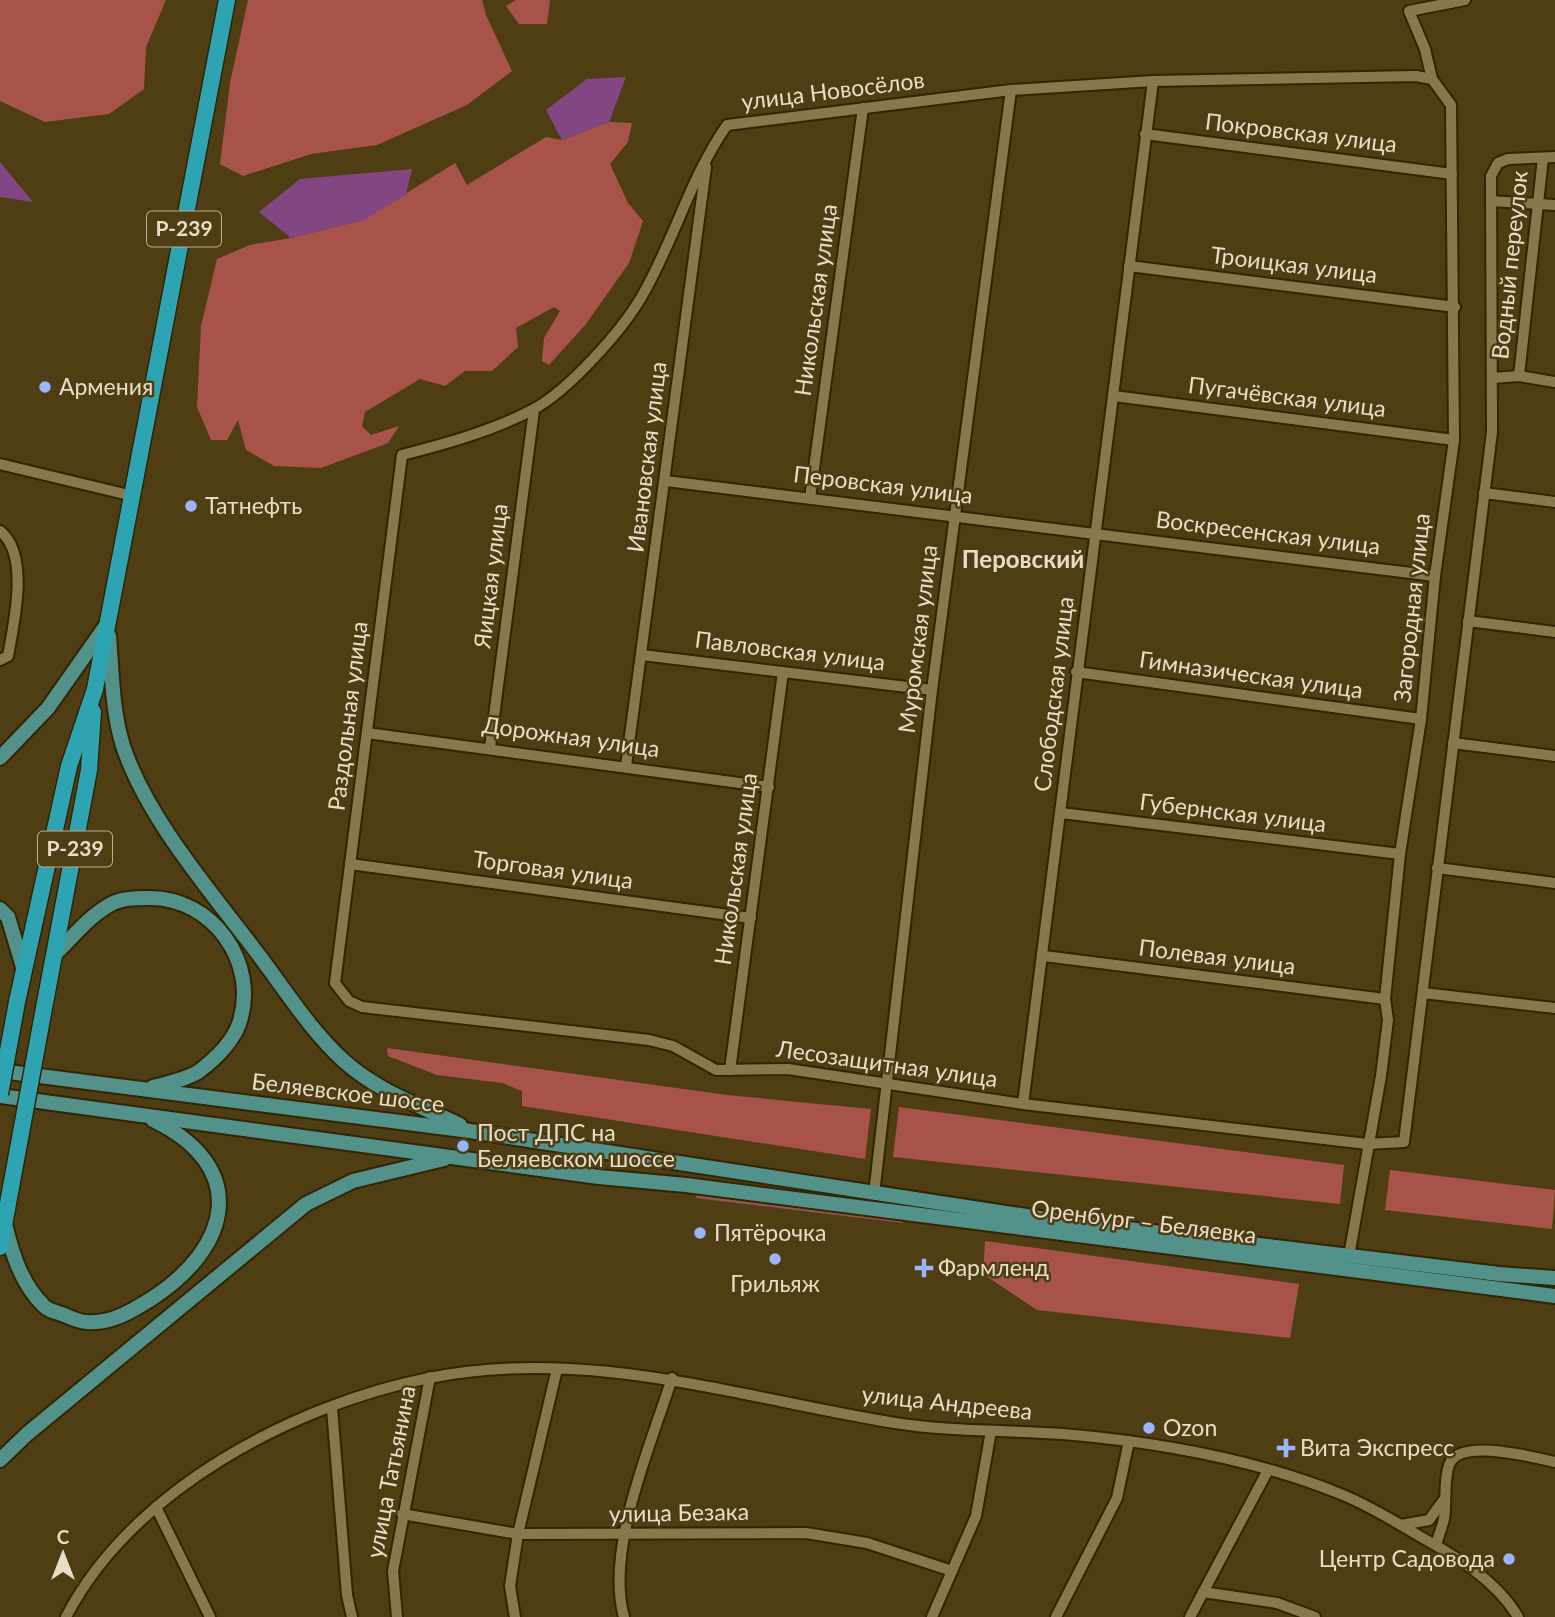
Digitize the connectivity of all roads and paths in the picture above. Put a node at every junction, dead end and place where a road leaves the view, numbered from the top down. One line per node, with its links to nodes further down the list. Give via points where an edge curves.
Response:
1 (227, 0): 26 (highway, Р-239)
2 (1465, 0): 3 (street, Загородная улица, via 1409,11)
3 (1432, 79): 4 (street, улица Новосёлов); 10 (street, Загородная улица, via 1451,105)
4 (1153, 81): 5 (street, улица Новосёлов); 7 (street, Слободская улица)
5 (1011, 90): 6 (street, улица Новосёлов); 29 (street, Муромская улица)
6 (863, 108): 8 (street, улица Новосёлов, via 727,125); 27 (street, Никольская улица)
7 (1145, 134): 10 (street, Покровская улица); 14 (street, Слободская улица)
8 (708, 153): 20 (street, улица Новосёлов, via 642,297 594,360); 24 (street, Ивановская улица)
9 (1549, 158): 11 (street, via 1498,163 1491,176); 12 (street, Водный переулок)
10 (1452, 174): 15 (street, Загородная улица)
11 (1491, 201): 12 (street); 17 (street)
12 (1538, 203): 13 (street); 16 (street, Водный переулок)
13 (1555, 205)
14 (1129, 266): 15 (street, Троицкая улица); 19 (street, Слободская улица)
15 (1455, 307): 21 (street, Загородная улица)
16 (1519, 376): 17 (street); 18 (street)
17 (1492, 378): 25 (street, via 1492,432)
18 (1555, 382)
19 (1114, 396): 21 (street, Пугачёвская улица); 31 (street, Слободская улица)
20 (534, 410): 22 (street, улица Новосёлов, via 444,445); 45 (street, Яицкая улица)
21 (1454, 440): 32 (street, Загородная улица)
22 (402, 455): 43 (street, Раздольная улица)
23 (0, 464): 26 (street)
24 (666, 481): 27 (street, Перовская улица); 36 (street, Ивановская улица)
25 (1484, 493): 28 (street); 33 (street)
26 (133, 496): 34 (highway, Р-239)
27 (810, 498): 29 (street, Перовская улица)
28 (1555, 502)
29 (955, 515): 31 (street, Перовская улица); 41 (street, Муромская улица)
30 (0, 531): 37 (street, via 9,538 18,569 8,656)
31 (1095, 531): 32 (street, Воскресенская улица); 39 (street, Слободская улица)
32 (1435, 576): 42 (street, Загородная улица)
33 (1468, 621): 35 (street); 44 (street)
34 (108, 623): 40 (highway, Р-239); 47 (main road, via 48,708); 71 (main road, via 123,745 142,789 178,844 343,1061 372,1083)
35 (1555, 632)
36 (642, 655): 38 (street, Павловская улица); 48 (street, Ивановская улица)
37 (0, 660)
38 (783, 672): 41 (street, Павловская улица); 49 (street, Никольская улица)
39 (1076, 672): 42 (street, Гимназическая улица); 50 (street, Слободская улица)
40 (94, 689): 57 (highway, Р-239, via 89,770); 59 (highway, Р-239, via 69,766)
41 (932, 690): 66 (street, Муромская улица)
42 (1421, 719): 51 (street, Загородная улица)
43 (367, 733): 45 (street, Дорожная улица); 52 (street, Раздольная улица)
44 (1453, 743): 46 (street); 53 (street)
45 (490, 747): 48 (street, Дорожная улица)
46 (1555, 756)
47 (0, 758)
48 (626, 766): 49 (street, Дорожная улица)
49 (769, 787): 56 (street, Никольская улица)
50 (1061, 813): 51 (street, Губернская улица); 58 (street, Слободская улица)
51 (1400, 854): 62 (street, Загородная улица)
52 (350, 864): 56 (street, Торговая улица); 60 (street, Раздольная улица)
53 (1437, 868): 54 (street); 61 (street)
54 (1555, 883)
55 (0, 909): 59 (main road, via 8,917)
56 (751, 918): 64 (street, Никольская улица)
57 (57, 952): 67 (main road, via 113,903 134,898 165,898 198,909 226,934 243,976 239,1024 225,1047 196,1073); 77 (highway, Р-239, bridge)
58 (1044, 956): 62 (street, Полевая улица); 69 (street, Слободская улица)
59 (23, 967): 68 (highway, Р-239, bridge)
60 (335, 983): 64 (street, Лесозащитная улица, via 349,1001 362,1007 649,1040 673,1046 708,1068)
61 (1423, 993): 63 (street); 72 (street, Лесозащитная улица, via 1404,1142)
62 (1385, 999): 72 (street, Загородная улица, via 1384,1054)
63 (1555, 1008)
64 (730, 1070): 66 (street, Лесозащитная улица, via 788,1069)
65 (0, 1071): 67 (main road, Беляевское шоссе)
66 (885, 1086): 69 (street, Лесозащитная улица); 76 (street, Муромская улица)
67 (144, 1089): 71 (main road, Беляевское шоссе)
68 (0, 1095): 70 (main road, Беляевское шоссе)
69 (1023, 1104): 72 (street, Лесозащитная улица)
70 (139, 1114): 73 (main road, Беляевское шоссе); 77 (main road, via 176,1132 203,1156 218,1189 215,1233 190,1269 166,1289 126,1315 87,1322 44,1307 23,1279)
71 (470, 1131): 74 (main road, Беляевское шоссе)
72 (1367, 1144): 79 (street, Загородная улица)
73 (457, 1156): 75 (main road, Беляевское шоссе); 88 (main road, via 353,1181 306,1204)
74 (732, 1172): 76 (main road, Оренбург – Беляевка)
75 (728, 1190): 81 (main road, Оренбург – Беляевка)
76 (874, 1194): 79 (main road, Оренбург – Беляевка)
77 (5, 1224): 78 (highway, Р-239)
78 (0, 1247)
79 (1349, 1256): 80 (main road, Оренбург – Беляевка)
80 (1555, 1278)
81 (1555, 1296)
82 (557, 1369): 83 (street, улица Андреева); 84 (street, улица Андреева); 95 (street)
83 (430, 1377): 85 (street, улица Андреева); 93 (street, улица Татьянина)
84 (672, 1378): 86 (street, улица Андреева, via 899,1424); 96 (street)
85 (332, 1408): 92 (street, улица Андреева, via 220,1460); 102 (street)
86 (990, 1431): 87 (street, улица Андреева); 98 (street, via 976,1516)
87 (1129, 1441): 90 (street, улица Андреева); 107 (street, via 1118,1498)
88 (0, 1460)
89 (1555, 1461): 91 (street, via 1496,1452 1458,1453 1450,1462)
90 (1268, 1469): 94 (street, улица Андреева, via 1345,1496); 99 (street)
91 (1443, 1501): 94 (street, via 1429,1520); 97 (street, via 1444,1518)
92 (156, 1507): 100 (street, улица Андреева, via 106,1558); 101 (street)
93 (402, 1514): 95 (street, улица Безака); 103 (street, улица Татьянина, via 393,1571)
94 (1401, 1525): 97 (street, улица Андреева)
95 (518, 1534): 96 (street, улица Безака); 104 (street, via 510,1586)
96 (623, 1535): 98 (street, улица Безака, via 806,1533 867,1543); 105 (street, via 619,1601)
97 (1436, 1545): 110 (street, улица Андреева, via 1477,1572 1510,1603)
98 (952, 1571): 106 (street)
99 (1203, 1592): 108 (street); 109 (street, via 1278,1602)
100 (66, 1617)
101 (210, 1617)
102 (352, 1617)
103 (397, 1617)
104 (515, 1617)
105 (624, 1617)
106 (932, 1617)
107 (1056, 1617)
108 (1190, 1617)
109 (1315, 1617)
110 (1518, 1617)

